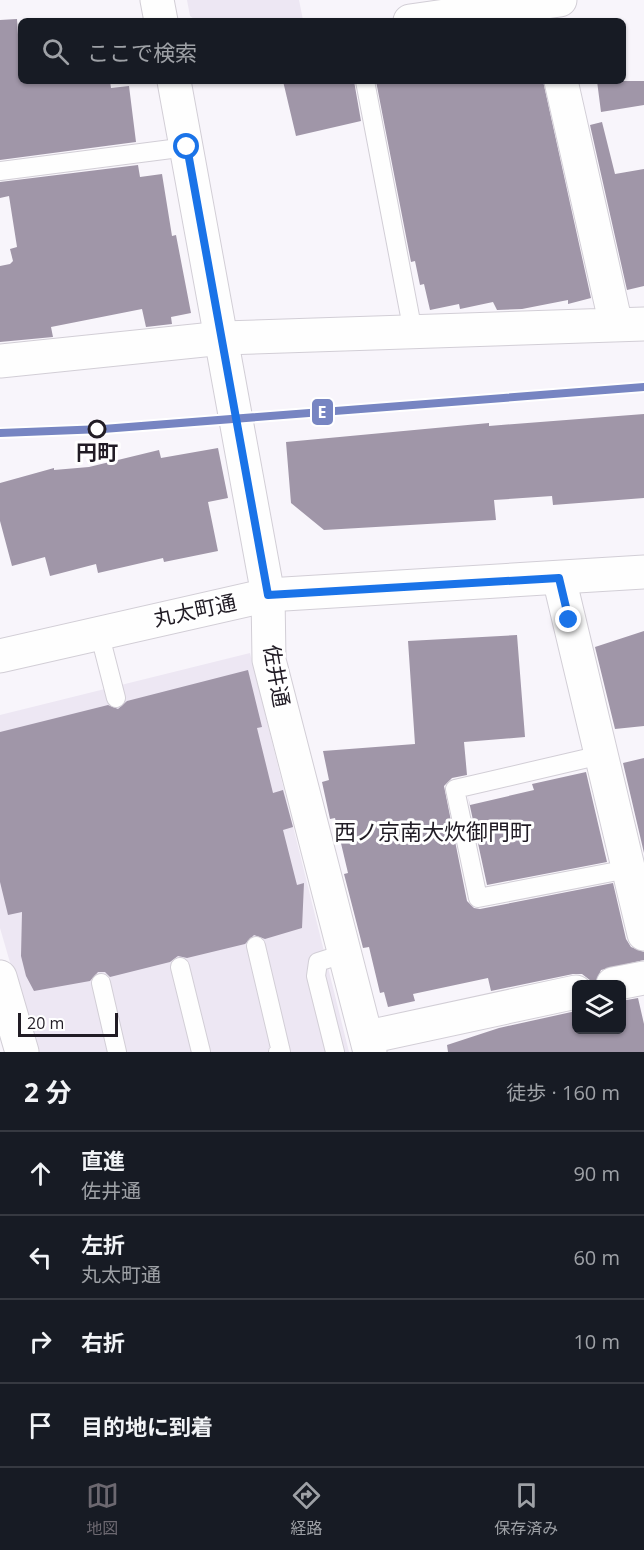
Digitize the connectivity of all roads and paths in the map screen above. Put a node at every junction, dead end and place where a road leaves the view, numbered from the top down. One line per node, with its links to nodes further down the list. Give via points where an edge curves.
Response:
1 (157, 0): 3 (street)
2 (548, 6): 4 (street)
3 (160, 18)
4 (438, 18)
5 (175, 84): 8 (street, 佐井通)
6 (366, 84): 11 (lane)
7 (562, 84): 10 (street)
8 (187, 147): 9 (lane); 12 (street, 佐井通)
9 (1, 166)
10 (630, 324): 11 (street)
11 (413, 332): 12 (street)
12 (223, 338): 13 (street); 16 (street, 佐井通)
13 (0, 361)
14 (644, 572): 15 (street, 丸太町通)
15 (559, 578): 16 (street, 丸太町通); 20 (street)
16 (268, 595): 17 (street, 丸太町通); 24 (street, 佐井通, via 269,660)
17 (99, 632): 18 (street, 丸太町通); 19 (lane)
18 (0, 656)
19 (116, 698)
20 (601, 755): 21 (street); 21 (lane, via 455,789 478,898)
21 (628, 869): 22 (street)
22 (644, 934)
23 (256, 946): 35 (lane)
24 (346, 953): 31 (street, 佐井通); 36 (lane, via 318,962 316,976)
25 (180, 967): 34 (lane)
26 (0, 977): 32 (street)
27 (644, 978): 28 (street)
28 (626, 981)
29 (101, 983): 33 (lane)
30 (572, 993): 31 (street)
31 (369, 1045)
32 (22, 1052)
33 (117, 1052)
34 (201, 1052)
35 (278, 1052)
36 (335, 1052)

